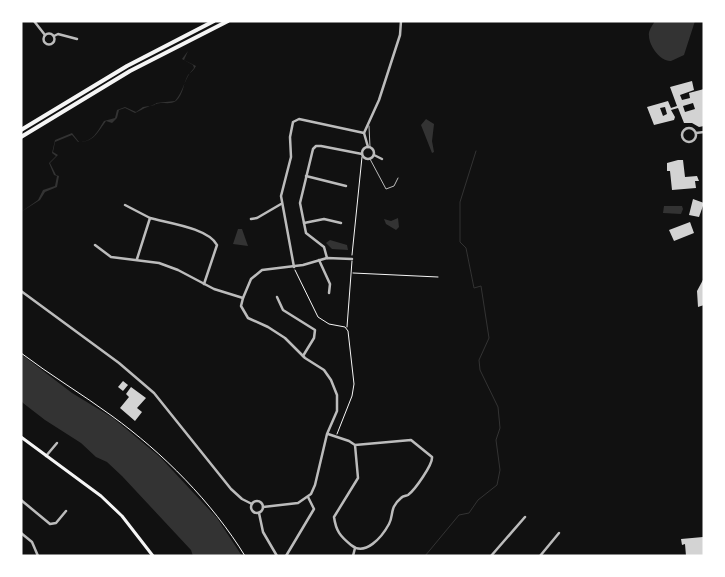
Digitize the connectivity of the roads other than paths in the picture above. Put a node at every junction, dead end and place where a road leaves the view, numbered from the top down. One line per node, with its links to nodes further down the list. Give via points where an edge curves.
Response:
1 (34, 21): 5 (street)
2 (214, 21): 9 (main road, via 127,66)
3 (228, 21): 13 (main road, via 130,71)
4 (401, 21): 8 (street, via 400,34)
5 (44, 35): 6 (street); 6 (street, via 44,42 49,44 54,41)
6 (54, 36): 7 (street, via 58,34)
7 (77, 39)
8 (368, 124): 11 (street); 14 (lane)
9 (21, 130)
10 (704, 132): 12 (street)
11 (364, 133): 14 (street); 22 (street, via 300,119 293,122 291,157)
12 (696, 134): 12 (street, via 693,128 687,128 681,136 689,142)
13 (21, 137)
14 (369, 147): 15 (street); 16 (street)
15 (362, 155): 17 (street); 19 (street, via 316,146)
16 (374, 155): 17 (street); 18 (street)
17 (370, 159): 20 (lane, via 386,189 394,186)
18 (382, 159)
19 (306, 176): 21 (street); 27 (street, via 300,202)
20 (398, 178)
21 (346, 186)
22 (281, 204): 25 (street); 33 (street)
23 (125, 205): 24 (street)
24 (150, 218): 30 (street); 34 (street, via 194,230 215,241 218,248)
25 (251, 219)
26 (341, 222): 27 (street, via 324,219)
27 (304, 223): 29 (street, via 306,233 324,247)
28 (95, 245): 30 (street, via 111,257)
29 (327, 258): 31 (street); 32 (street)
30 (137, 259): 34 (street, via 178,270)
31 (352, 259)
32 (319, 260): 33 (street); 36 (street, via 330,284)
33 (294, 267): 38 (street, via 257,272)
34 (204, 284): 38 (street)
35 (21, 292): 47 (street, via 119,363 154,393 231,489)
36 (329, 293)
37 (277, 297): 39 (street, via 283,310 315,330)
38 (243, 298): 39 (street, via 241,306 248,318 285,338)
39 (303, 356): 40 (street, via 324,370 337,394 338,411)
40 (327, 434): 43 (street); 45 (street, via 315,485)
41 (21, 436): 44 (main road)
42 (58, 443): 44 (street)
43 (355, 445): 54 (street, via 358,478 334,517 338,535); 54 (street, via 411,440 433,460 409,495 402,497 391,511 390,523 372,546)
44 (46, 456): 56 (main road, via 122,516)
45 (308, 497): 48 (street, via 298,503); 58 (street, via 314,509)
46 (21, 500): 49 (street, via 50,524 56,523)
47 (252, 504): 48 (street, via 260,502); 50 (street, via 252,510)
48 (263, 507): 50 (street)
49 (66, 511)
50 (259, 513): 57 (street, via 262,532)
51 (525, 517): 60 (street)
52 (21, 533): 55 (street, via 32,542)
53 (559, 533): 61 (street)
54 (356, 548): 59 (street)
55 (38, 556)
56 (153, 556)
57 (277, 556)
58 (286, 556)
59 (353, 556)
60 (491, 556)
61 (540, 556)

